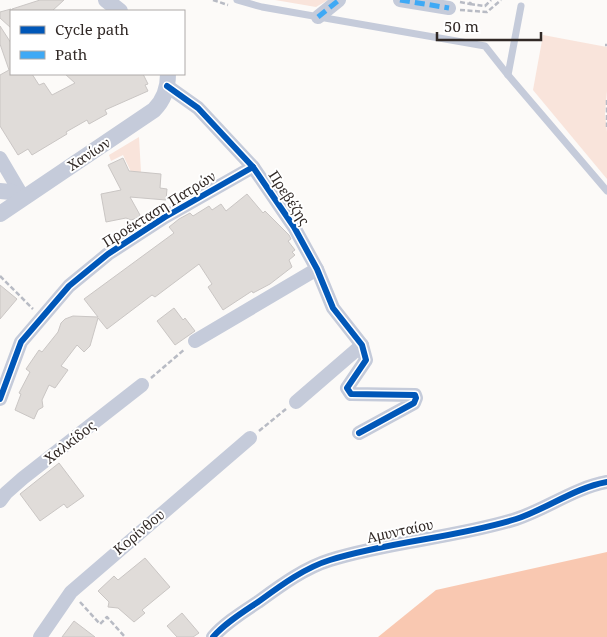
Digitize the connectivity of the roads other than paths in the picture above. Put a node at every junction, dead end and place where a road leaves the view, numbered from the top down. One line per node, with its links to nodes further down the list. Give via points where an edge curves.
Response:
1 (106, 0): 7 (street)
2 (238, 0): 8 (lane)
3 (339, 0): 8 (street)
4 (400, 0): 6 (street)
5 (521, 6): 9 (lane)
6 (449, 8)
7 (119, 10)
8 (318, 17): 9 (lane, via 485,46)
9 (508, 75): 14 (lane)
10 (168, 80): 12 (street, Πρεβέζης); 15 (street, Χανίων, via 161,103 154,110)
11 (0, 158): 15 (street)
12 (253, 167): 17 (street, Πρεβέζης, via 294,227); 21 (street, Προέκταση Πατρών, via 165,217 108,254 69,286 21,342)
13 (0, 191): 15 (street)
14 (607, 191)
15 (23, 197): 16 (street, Χανίων)
16 (0, 214)
17 (317, 269): 18 (street); 19 (street, Πρεβέζης, via 334,308)
18 (195, 341)
19 (362, 345): 22 (street); 23 (street, via 366,360 346,388 351,394 412,394 416,398 414,403)
20 (142, 385): 26 (street, Χαλκίδος, via 23,478)
21 (0, 399)
22 (296, 402)
23 (360, 433)
24 (250, 438): 27 (street, Κορίνθου, via 70,592)
25 (607, 482): 28 (street, Αμυνταίου, via 578,490 517,519 396,544 312,567 282,584)
26 (0, 501)
27 (40, 637)
28 (213, 637)

